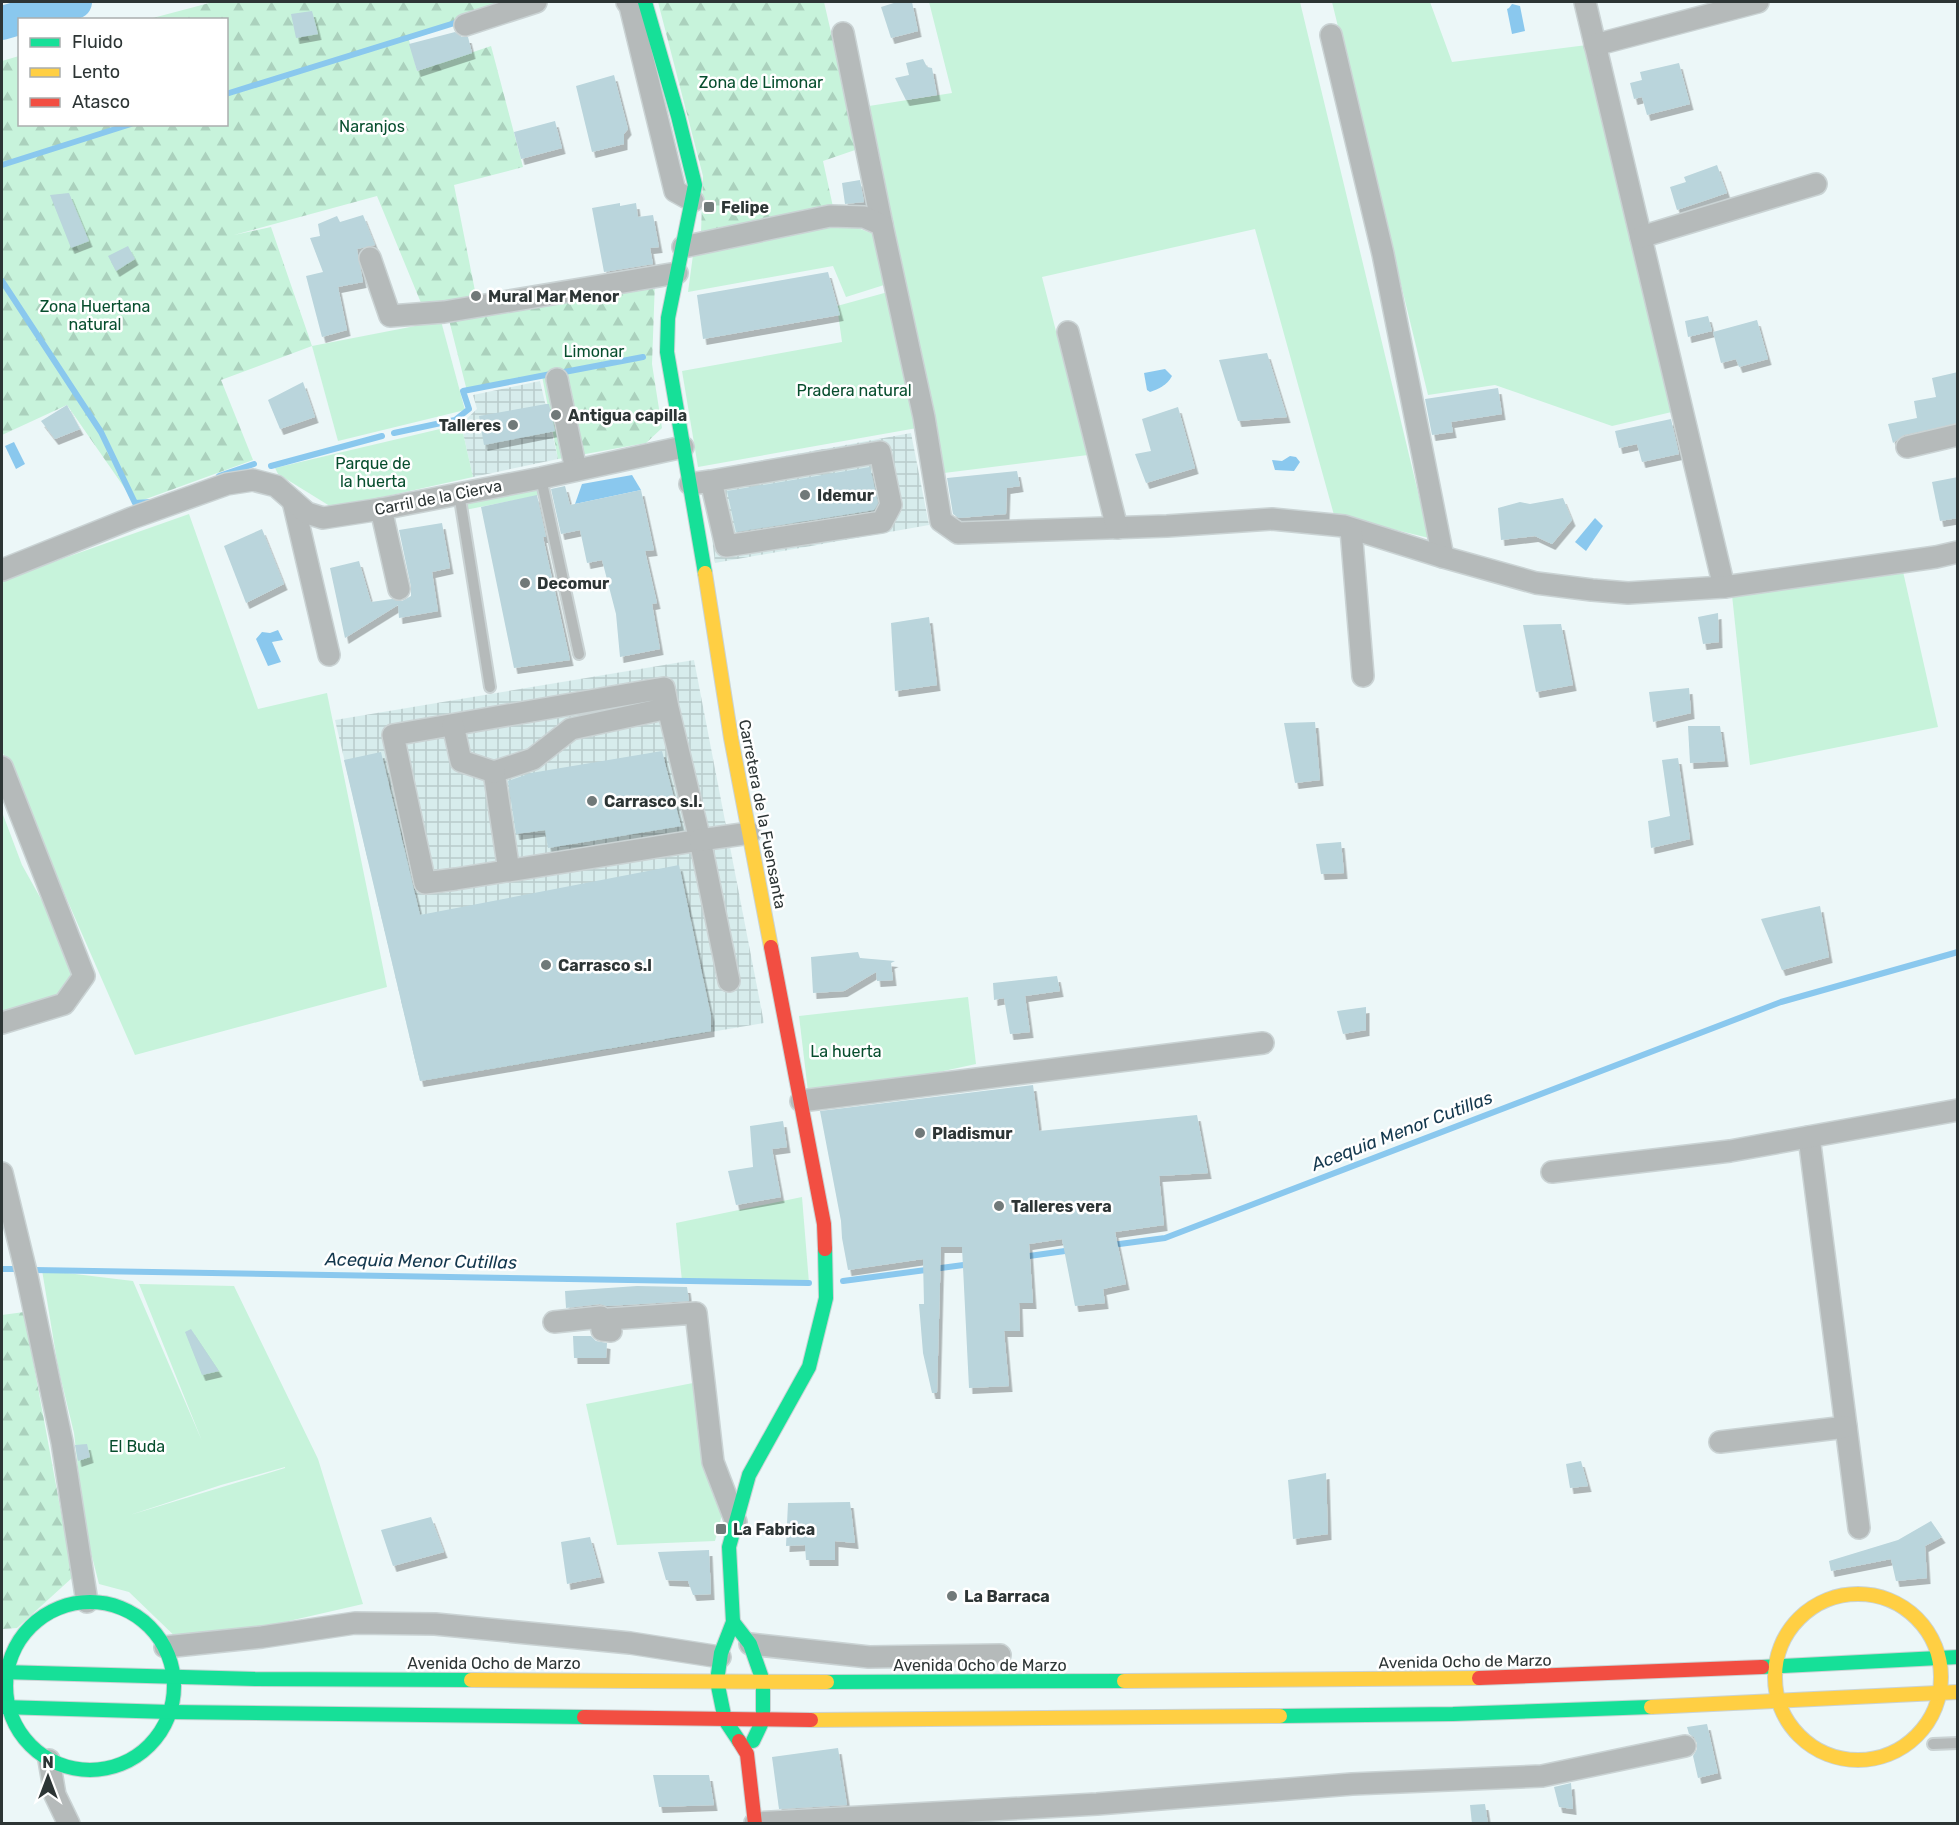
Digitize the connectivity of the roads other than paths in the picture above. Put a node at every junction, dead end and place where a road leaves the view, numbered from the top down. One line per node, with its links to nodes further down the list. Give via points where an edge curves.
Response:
1 (536, 2): 6 (street)
2 (627, 2): 11 (street, via 675,191)
3 (645, 2): 11 (main road, Carretera de la Fuensanta, via 695,185)
4 (1585, 2): 9 (street)
5 (1758, 2): 9 (street)
6 (465, 25)
7 (843, 33): 12 (street)
8 (1330, 35): 31 (street, via 1383,254)
9 (1595, 45): 13 (street)
10 (1816, 184): 13 (street)
11 (693, 201): 14 (main road, Carretera de la Fuensanta)
12 (882, 225): 14 (street, via 864,216 830,216); 28 (street, via 924,417 942,521 958,533)
13 (1641, 237): 33 (street)
14 (683, 247): 16 (main road, Carretera de la Fuensanta)
15 (370, 258): 16 (street, via 390,316 426,315)
16 (677, 273): 20 (main road, Carretera de la Fuensanta, via 668,318 667,352)
17 (1068, 332): 28 (street)
18 (557, 379): 22 (street)
19 (1958, 435): 21 (street)
20 (683, 447): 22 (street, Carril de la Cierva); 24 (main road, Carretera de la Fuensanta)
21 (1907, 447)
22 (576, 470): 23 (street, Carril de la Cierva)
23 (542, 478): 25 (street, Carril de la Cierva); 35 (lane)
24 (700, 482): 24 (street, via 880,452 891,505 882,522 726,546); 43 (main road, Carretera de la Fuensanta, via 731,738)
25 (459, 493): 27 (street, Carril de la Cierva); 38 (lane)
26 (293, 501): 27 (street, Carril de la Cierva, via 307,513 323,518); 32 (street, Carril de la Cierva, via 276,486 253,480 227,484); 36 (street)
27 (381, 509): 34 (street)
28 (1117, 528): 29 (street, via 1272,519)
29 (1351, 529): 31 (street); 37 (street)
30 (1958, 552): 33 (street)
31 (1443, 557): 33 (street, via 1536,583 1592,590 1628,593)
32 (2, 570)
33 (1724, 587)
34 (399, 589)
35 (579, 654)
36 (329, 656)
37 (1363, 676)
38 (490, 687)
39 (668, 708): 40 (street, via 664,688); 42 (street, via 571,729 533,759); 44 (street)
40 (453, 724): 42 (street, via 461,761); 44 (street, via 393,735 425,883)
41 (2, 767): 46 (street, via 84,976 64,1004)
42 (494, 772): 44 (street, via 509,871)
43 (750, 833): 44 (street); 48 (main road, Carretera de la Fuensanta)
44 (700, 840): 45 (street)
45 (729, 981)
46 (2, 1023)
47 (1263, 1043): 48 (street)
48 (801, 1101): 56 (main road, Carretera de la Fuensanta, via 824,1224 826,1298 809,1367 749,1475)
49 (1958, 1110): 50 (street)
50 (1809, 1137): 51 (street); 54 (street)
51 (1552, 1172)
52 (2, 1173): 58 (street, via 62,1442)
53 (554, 1322): 56 (street, via 601,1317 602,1330 611,1331 609,1319 696,1313 713,1462)
54 (1846, 1427): 55 (street); 57 (street)
55 (1720, 1442)
56 (736, 1522): 59 (main road, Carretera de la Fuensanta, via 729,1547)
57 (1859, 1528)
58 (87, 1602): 61 (main road, via 111,1604 132,1613 151,1628); 67 (main road, via 65,1605 28,1628 12,1651)
59 (733, 1622): 60 (main road); 63 (main road)
60 (750, 1644): 62 (street, via 869,1657); 70 (main road)
61 (165, 1647): 63 (street, via 355,1623 435,1624 630,1643); 68 (main road)
62 (1000, 1655)
63 (720, 1657): 69 (main road)
64 (1958, 1657): 65 (main road, Avenida Ocho de Marzo)
65 (1940, 1658): 66 (main road, Avenida Ocho de Marzo); 66 (main road, via 1928,1632 1908,1610 1882,1597 1853,1593 1825,1600 1797,1617 1783,1639); 72 (main road)
66 (1774, 1667): 70 (main road, Avenida Ocho de Marzo, via 1455,1679); 73 (main road)
67 (4, 1672): 68 (main road, Avenida Ocho de Marzo); 74 (main road)
68 (174, 1676): 69 (main road, Avenida Ocho de Marzo); 75 (main road)
69 (717, 1681): 70 (main road, Avenida Ocho de Marzo); 76 (main road)
70 (763, 1681): 77 (main road)
71 (1958, 1692): 72 (main road)
72 (1940, 1694): 73 (main road); 73 (main road, via 1932,1717 1917,1736 1897,1751 1874,1759 1849,1761 1825,1755 1804,1742 1788,1724)
73 (1777, 1702): 77 (main road, via 1452,1714)
74 (5, 1707): 75 (main road); 82 (main road, via 31,1748)
75 (170, 1712): 76 (main road); 82 (main road, via 154,1740 121,1764 97,1770 72,1769)
76 (725, 1720): 77 (main road); 81 (main road)
77 (763, 1720): 81 (main road)
78 (1958, 1743): 79 (lane)
79 (1933, 1744)
80 (1685, 1746): 83 (street, via 1542,1776 1352,1784 1097,1804)
81 (747, 1754): 83 (main road)
82 (49, 1760): 84 (street, via 55,1795)
83 (755, 1823)
84 (69, 1824)

